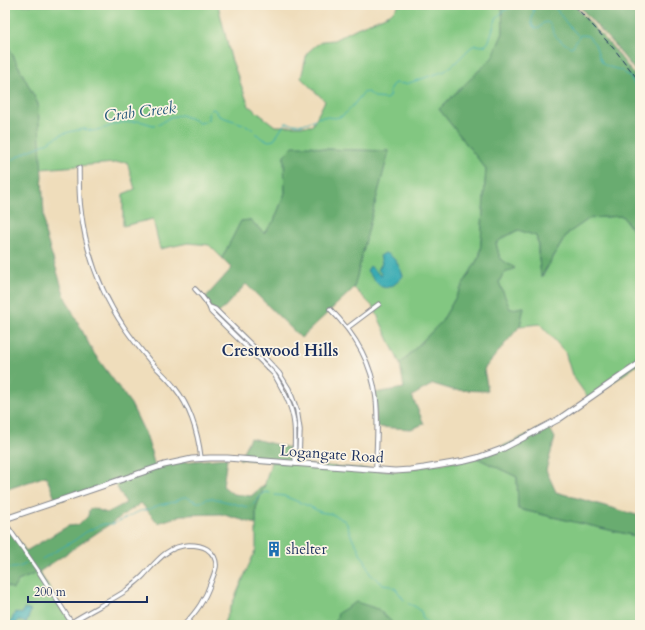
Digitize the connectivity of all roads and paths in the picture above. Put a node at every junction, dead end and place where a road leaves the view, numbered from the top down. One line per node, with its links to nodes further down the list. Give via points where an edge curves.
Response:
1 (79, 168): 7 (street, via 83,223 100,284 124,326 149,360 175,387 191,414)
2 (195, 289): 8 (street, via 210,307 266,359 276,373 287,395 293,416)
3 (379, 304): 5 (street)
4 (330, 309): 5 (street)
5 (347, 328): 9 (street, via 364,355 374,386 377,412)
6 (640, 363): 9 (street, Logangate Road, via 559,419 502,449 477,458 424,468)
7 (201, 458): 8 (street, Logangate Road); 10 (street, Logangate Road, via 164,465)
8 (296, 464): 9 (street, Logangate Road)
9 (376, 470)
10 (5, 519)
11 (5, 523): 12 (street)
12 (72, 624): 13 (street, via 133,585 170,550 183,546 198,546 212,554 216,568 204,600)
13 (184, 625)

